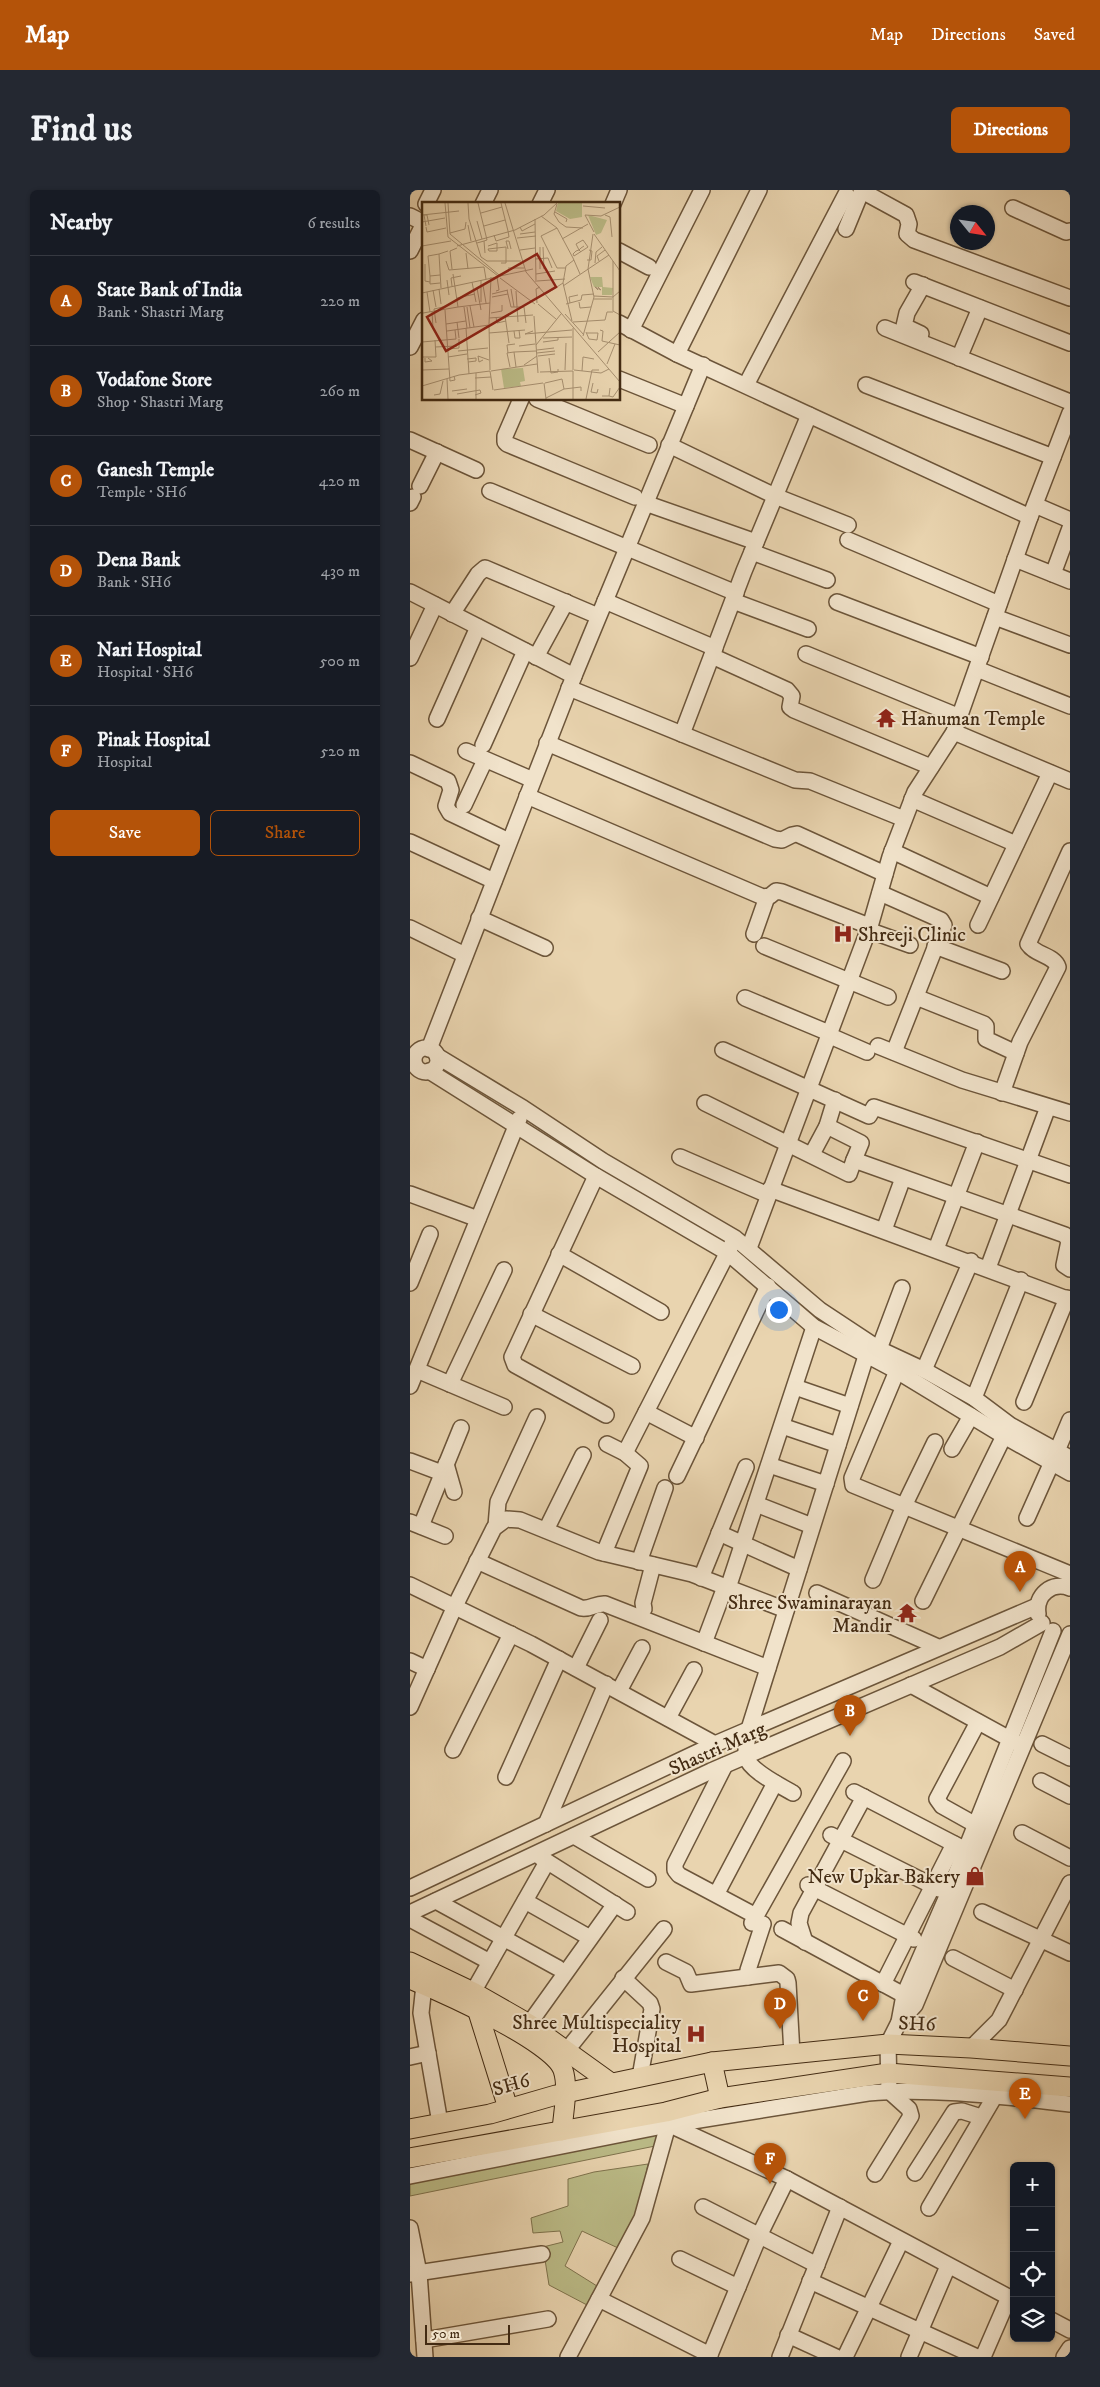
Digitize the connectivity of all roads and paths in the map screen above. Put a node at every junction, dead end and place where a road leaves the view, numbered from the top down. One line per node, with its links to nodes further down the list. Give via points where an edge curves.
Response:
1 (433, 190): 9 (street)
2 (490, 190): 10 (street)
3 (547, 190): 11 (street)
4 (619, 190): 12 (street)
5 (702, 190): 23 (street)
6 (759, 190): 28 (street)
7 (862, 190): 15 (street); 20 (street, via 906,215 908,234 914,240)
8 (846, 194): 32 (street)
9 (427, 202)
10 (484, 202)
11 (541, 202)
12 (614, 202)
13 (1012, 208): 16 (street)
14 (420, 218): 17 (street)
15 (846, 229)
16 (1070, 231)
17 (410, 251)
18 (620, 252): 19 (street)
19 (649, 267)
20 (1070, 298)
21 (980, 308): 25 (street); 26 (street, via 918,284 904,326); 29 (street)
22 (422, 324): 27 (street)
23 (625, 327): 28 (street)
24 (885, 328): 29 (street)
25 (1070, 343)
26 (947, 346)
27 (410, 348)
28 (677, 354): 30 (street)
29 (960, 358): 36 (street)
30 (703, 365): 32 (street); 37 (street)
31 (620, 379): 37 (street)
32 (746, 384): 39 (street)
33 (866, 385): 44 (street)
34 (521, 400): 49 (street, via 504,442)
35 (539, 400): 41 (street)
36 (1070, 402)
37 (686, 406): 42 (street)
38 (1070, 413): 44 (street)
39 (809, 416): 48 (street); 50 (street)
40 (410, 440): 43 (street)
41 (649, 445)
42 (670, 445): 48 (street); 49 (street)
43 (437, 452): 45 (street); 47 (street)
44 (1053, 457): 50 (street)
45 (476, 470)
46 (490, 491): 54 (street)
47 (414, 495)
48 (775, 496): 53 (street); 65 (street)
49 (640, 500): 53 (street); 54 (street)
50 (1032, 511): 51 (street); 55 (street)
51 (1070, 520)
52 (1070, 528): 56 (street)
53 (754, 547): 57 (street); 60 (street)
54 (627, 548): 60 (street); 61 (street)
55 (1015, 559): 56 (street); 65 (street)
56 (1053, 574): 58 (street)
57 (827, 580)
58 (1070, 581)
59 (410, 592): 64 (street)
60 (734, 597): 69 (street); 71 (street)
61 (605, 601): 67 (street); 71 (street)
62 (566, 602): 66 (street, via 485,568); 67 (street); 72 (street)
63 (837, 602): 75 (street)
64 (435, 605): 66 (street); 74 (street)
65 (997, 610): 70 (street); 75 (street)
66 (452, 614): 68 (street)
67 (598, 616): 76 (street)
68 (478, 627): 72 (street); 79 (street)
69 (808, 629)
70 (1070, 645)
71 (714, 652): 81 (street); 86 (street, via 787,690 792,696 790,707 794,710)
72 (531, 654): 76 (street); 84 (street)
73 (806, 654): 78 (street)
74 (410, 658)
75 (979, 663): 77 (street); 78 (street)
76 (572, 682): 81 (street); 82 (street)
77 (1070, 706)
78 (960, 717): 80 (street)
79 (437, 720)
80 (954, 732): 86 (street); 87 (street)
81 (682, 734): 93 (street, via 795,780 810,781)
82 (547, 743): 88 (street); 99 (street, via 775,839 782,840 797,834)
83 (466, 751): 84 (street)
84 (484, 752): 88 (street); 92 (street)
85 (410, 763): 94 (street, via 448,781 451,790 446,806 450,813)
86 (931, 768): 91 (street)
87 (1050, 773): 89 (street); 96 (street)
88 (533, 780): 90 (street)
89 (1070, 781)
90 (527, 796): 94 (street); 102 (street)
91 (912, 799): 93 (street); 96 (street)
92 (464, 806)
93 (904, 819): 97 (street)
94 (509, 841): 100 (street)
95 (410, 842): 100 (street)
96 (1016, 844): 103 (street)
97 (892, 851): 99 (street); 103 (street)
98 (1070, 851): 123 (street, via 1028,944 1058,967)
99 (885, 874): 101 (street)
100 (494, 881): 104 (street)
101 (880, 892): 107 (street); 111 (street, via 941,920 944,925)
102 (767, 897): 107 (street, via 776,891 782,892); 108 (street)
103 (991, 897): 105 (street)
104 (479, 918): 112 (street); 113 (street)
105 (978, 925)
106 (410, 928): 113 (street)
107 (869, 928): 109 (street); 115 (street)
108 (754, 934)
109 (910, 945)
110 (764, 946): 115 (street)
111 (935, 946): 114 (street); 117 (street)
112 (545, 948)
113 (465, 955): 121 (street)
114 (1002, 971)
115 (848, 982): 116 (street); 119 (street)
116 (888, 997)
117 (916, 997): 122 (street); 123 (street, via 984,1024 986,1039)
118 (745, 998): 119 (street)
119 (829, 1034): 122 (street, via 873,1049); 124 (street)
120 (723, 1050): 124 (street)
121 (420, 1051): 129 (street); 132 (street, via 437,1064 429,1071)
122 (894, 1052): 125 (street, via 957,1078)
123 (1016, 1053): 125 (street)
124 (808, 1088): 126 (street); 134 (street)
125 (1002, 1092): 128 (street)
126 (835, 1100): 131 (street); 133 (street, via 869,1116 874,1107)
127 (705, 1103): 134 (street)
128 (1048, 1107): 130 (street); 138 (street)
129 (523, 1108): 132 (street); 150 (street, via 603,1161)
130 (1070, 1113)
131 (827, 1126): 135 (street); 137 (street, via 861,1143)
132 (516, 1127): 140 (street); 146 (street)
133 (977, 1142): 138 (street); 144 (street)
134 (787, 1144): 135 (street); 142 (street)
135 (812, 1154): 137 (street, via 849,1174)
136 (680, 1157): 142 (street)
137 (854, 1160): 141 (street)
138 (1028, 1160): 139 (street); 145 (street)
139 (1070, 1175)
140 (596, 1176): 153 (street); 154 (street)
141 (902, 1178): 144 (street); 147 (street)
142 (769, 1192): 147 (street); 151 (street)
143 (410, 1194): 146 (street)
144 (956, 1196): 145 (street); 152 (street)
145 (1008, 1214): 148 (street); 156 (street)
146 (478, 1219): 168 (street)
147 (884, 1230): 152 (street)
148 (1067, 1233): 157 (street, via 1069,1240 1064,1264)
149 (430, 1234): 160 (street)
150 (736, 1238): 151 (street); 153 (street)
151 (749, 1248): 167 (street)
152 (936, 1248): 155 (street)
153 (728, 1253): 161 (street); 179 (street)
154 (559, 1254): 164 (street); 165 (street)
155 (970, 1261): 156 (street); 170 (street)
156 (988, 1268): 159 (street)
157 (1070, 1269)
158 (504, 1270): 172 (street)
159 (1021, 1280): 163 (street); 175 (street)
160 (410, 1283)
161 (768, 1286): 166 (street); 187 (street)
162 (902, 1288): 167 (street)
163 (1068, 1299): 176 (street)
164 (661, 1312)
165 (531, 1314): 169 (street); 180 (street, via 513,1352 513,1362)
166 (814, 1327): 167 (street); 174 (street)
167 (872, 1352): 170 (street); 171 (street); 177 (street)
168 (417, 1361): 172 (street); 173 (street)
169 (632, 1366)
170 (924, 1370): 175 (street)
171 (897, 1371): 181 (street); 205 (street, via 852,1481 855,1487)
172 (450, 1384): 178 (street)
173 (410, 1386)
174 (795, 1387): 177 (street); 184 (street)
175 (974, 1398): 194 (street)
176 (1024, 1402)
177 (850, 1406): 190 (street)
178 (504, 1407)
179 (646, 1412): 187 (street); 192 (street)
180 (606, 1415)
181 (971, 1416): 186 (street); 191 (street)
182 (537, 1418): 208 (street, via 498,1502)
183 (1070, 1420): 194 (street)
184 (782, 1426): 190 (street); 196 (street)
185 (461, 1428): 198 (street)
186 (1004, 1436): 194 (street); 210 (street)
187 (696, 1438): 200 (street)
188 (935, 1442): 205 (street)
189 (607, 1444): 192 (street)
190 (838, 1445): 201 (street)
191 (952, 1449)
192 (625, 1453): 215 (street, via 638,1462 640,1470)
193 (583, 1455): 211 (street)
194 (1059, 1457): 199 (street); 206 (street)
195 (410, 1461): 198 (street)
196 (769, 1465): 201 (street); 204 (street)
197 (746, 1467): 212 (street)
198 (444, 1468): 203 (street); 207 (street)
199 (1070, 1473)
200 (677, 1476)
201 (826, 1484): 209 (street)
202 (665, 1488): 217 (street)
203 (454, 1492)
204 (756, 1504): 209 (street); 214 (street)
205 (904, 1506): 210 (street); 220 (street)
206 (1027, 1518)
207 (416, 1524): 213 (street)
208 (496, 1526): 211 (street, via 513,1518); 216 (street)
209 (812, 1526): 218 (street)
210 (958, 1529): 221 (street); 225 (street)
211 (546, 1530): 215 (street)
212 (719, 1533): 214 (street); 219 (street)
213 (445, 1536)
214 (742, 1545): 218 (street); 223 (street)
215 (604, 1553): 217 (street)
216 (477, 1561): 226 (street); 235 (street, via 581,1608 605,1604)
217 (646, 1563): 219 (street); 228 (street)
218 (799, 1569): 229 (street)
219 (701, 1578): 223 (street)
220 (873, 1580)
221 (1069, 1580): 227 (street, via 1044,1592)
222 (410, 1584): 226 (street)
223 (726, 1587): 229 (street); 235 (street)
224 (816, 1593): 236 (street)
225 (923, 1601)
226 (454, 1606): 233 (street); 244 (street)
227 (1037, 1606): 231 (street, via 1037,1612); 236 (street, Shastri Marg)
228 (644, 1609)
229 (786, 1610): 243 (street)
230 (600, 1620): 242 (street)
231 (1048, 1627): 232 (street, via 1060,1632); 238 (street); 246 (street, Shastri Marg)
232 (1070, 1629)
233 (511, 1634): 239 (street); 255 (street)
234 (1070, 1634): 241 (street)
235 (704, 1643): 243 (street)
236 (938, 1647): 251 (street, Shastri Marg)
237 (642, 1648): 247 (street)
238 (1043, 1653): 241 (street); 252 (street)
239 (559, 1659): 242 (street); 260 (street)
240 (410, 1661): 244 (street)
241 (1065, 1664): 252 (street)
242 (576, 1668): 247 (street)
243 (768, 1668): 251 (street)
244 (427, 1669): 248 (street)
245 (694, 1670): 249 (street)
246 (911, 1685): 250 (street); 257 (street, Shastri Marg)
247 (612, 1687): 249 (street); 265 (street)
248 (410, 1707)
249 (668, 1718): 253 (street)
250 (978, 1722): 252 (street); 266 (street, via 937,1799 942,1806)
251 (749, 1729): 253 (street, Shastri Marg); 257 (street)
252 (1016, 1743): 266 (street); 270 (street)
253 (715, 1744): 265 (street, Shastri Marg)
254 (1042, 1744): 256 (street)
255 (453, 1750)
256 (1069, 1754)
257 (746, 1756): 259 (street, Shastri Marg); 262 (street, via 749,1763)
258 (843, 1761): 285 (street)
259 (725, 1765): 268 (street, Shastri Marg); 278 (street, via 675,1864 679,1875)
260 (506, 1776)
261 (1041, 1781): 264 (street)
262 (775, 1783): 263 (street); 278 (street)
263 (793, 1793)
264 (1070, 1796)
265 (546, 1824): 277 (street, Shastri Marg)
266 (976, 1825): 270 (street)
267 (1022, 1833): 272 (street)
268 (574, 1836): 271 (street, Shastri Marg); 273 (street)
269 (836, 1838): 270 (street, via 859,1794); 275 (street); 276 (street)
270 (966, 1850): 276 (street); 279 (street); 306 (street)
271 (541, 1858): 280 (street, Shastri Marg); 281 (street); 309 (street, via 619,1911)
272 (1070, 1858)
273 (648, 1879)
274 (1070, 1883): 291 (street)
275 (811, 1886): 289 (street); 292 (street, via 799,1923)
276 (932, 1886): 279 (street); 289 (street)
277 (410, 1888)
278 (716, 1893): 285 (street)
279 (948, 1894): 293 (street)
280 (436, 1901): 283 (street, Shastri Marg); 290 (street)
281 (525, 1901): 288 (street); 290 (street)
282 (982, 1912): 291 (street)
283 (410, 1913)
284 (410, 1918): 297 (street)
285 (757, 1922): 300 (street)
286 (664, 1929): 301 (street)
287 (782, 1930): 292 (street)
288 (585, 1935)
289 (906, 1936): 293 (street); 303 (street)
290 (503, 1939): 297 (street); 299 (street)
291 (1041, 1939): 294 (street); 304 (street)
292 (805, 1942): 303 (street)
293 (926, 1945): 306 (street)
294 (1070, 1953)
295 (954, 1958): 304 (street)
296 (410, 1962): 305 (main road)
297 (490, 1962): 305 (street)
298 (666, 1962): 300 (street, via 686,1972 690,1984)
299 (558, 1968)
300 (748, 1977): 314 (street, via 779,1973 787,1978)
301 (623, 1978): 313 (street); 319 (street, via 650,2003 652,2009)
302 (417, 1982): 307 (main road); 308 (street)
303 (882, 1984): 306 (street)
304 (1015, 1990): 311 (street, via 999,2020)
305 (473, 1992): 309 (main road)
306 (910, 1998): 317 (street, via 898,2024)
307 (478, 2012): 309 (main road); 310 (main road)
308 (416, 2014): 312 (street)
309 (527, 2030): 310 (main road); 313 (main road)
310 (489, 2048): 327 (main road)
311 (971, 2048): 315 (main road, SH6); 317 (main road, SH6)
312 (428, 2053): 316 (street); 330 (street)
313 (562, 2054): 322 (main road); 325 (main road)
314 (792, 2054): 317 (main road, SH6); 321 (main road, SH6)
315 (1070, 2056)
316 (410, 2057)
317 (888, 2065): 318 (main road); 320 (main road); 321 (main road); 321 (main road, SH6, via 838,2080); 324 (main road, SH6); 329 (street); 335 (street, via 911,2116)
318 (1070, 2065)
319 (640, 2077): 321 (main road, SH6); 322 (main road, SH6)
320 (1070, 2078)
321 (716, 2081): 329 (main road)
322 (611, 2083): 325 (main road, SH6)
323 (1070, 2087): 324 (main road, SH6)
324 (999, 2089): 326 (street); 328 (street)
325 (564, 2093): 327 (main road, SH6); 332 (main road)
326 (1070, 2104)
327 (508, 2108): 330 (main road, SH6)
328 (981, 2117): 334 (street, via 954,2112); 340 (street)
329 (667, 2118): 332 (main road); 337 (street); 352 (street, via 642,2218)
330 (440, 2123): 331 (main road, SH6)
331 (410, 2129)
332 (561, 2139): 333 (main road, via 473,2145); 336 (street)
333 (410, 2158)
334 (915, 2173)
335 (875, 2174)
336 (410, 2176)
337 (787, 2179): 339 (street); 342 (street)
338 (703, 2207): 342 (street)
339 (840, 2207): 343 (street); 346 (street)
340 (929, 2208)
341 (410, 2228): 348 (street)
342 (760, 2234): 346 (street); 350 (street)
343 (901, 2240): 347 (street); 354 (street)
344 (542, 2254): 348 (street)
345 (680, 2259): 350 (street)
346 (817, 2265): 349 (street)
347 (948, 2266): 351 (street); 358 (street)
348 (415, 2273): 360 (street)
349 (810, 2281): 354 (street); 359 (street)
350 (738, 2287): 362 (street)
351 (1010, 2298)
352 (599, 2299): 362 (street); 364 (street)
353 (1010, 2301): 370 (street)
354 (869, 2308): 358 (street); 367 (street)
355 (548, 2319): 360 (street)
356 (1055, 2322): 357 (street)
357 (1070, 2330)
358 (920, 2332): 368 (street); 369 (street)
359 (788, 2336): 365 (street); 366 (street)
360 (424, 2340): 363 (street)
361 (1070, 2348): 371 (street)
362 (710, 2356)
363 (425, 2357)
364 (568, 2357)
365 (780, 2357)
366 (836, 2357)
367 (845, 2357)
368 (909, 2357)
369 (977, 2357)
370 (983, 2357)
371 (1064, 2357)

